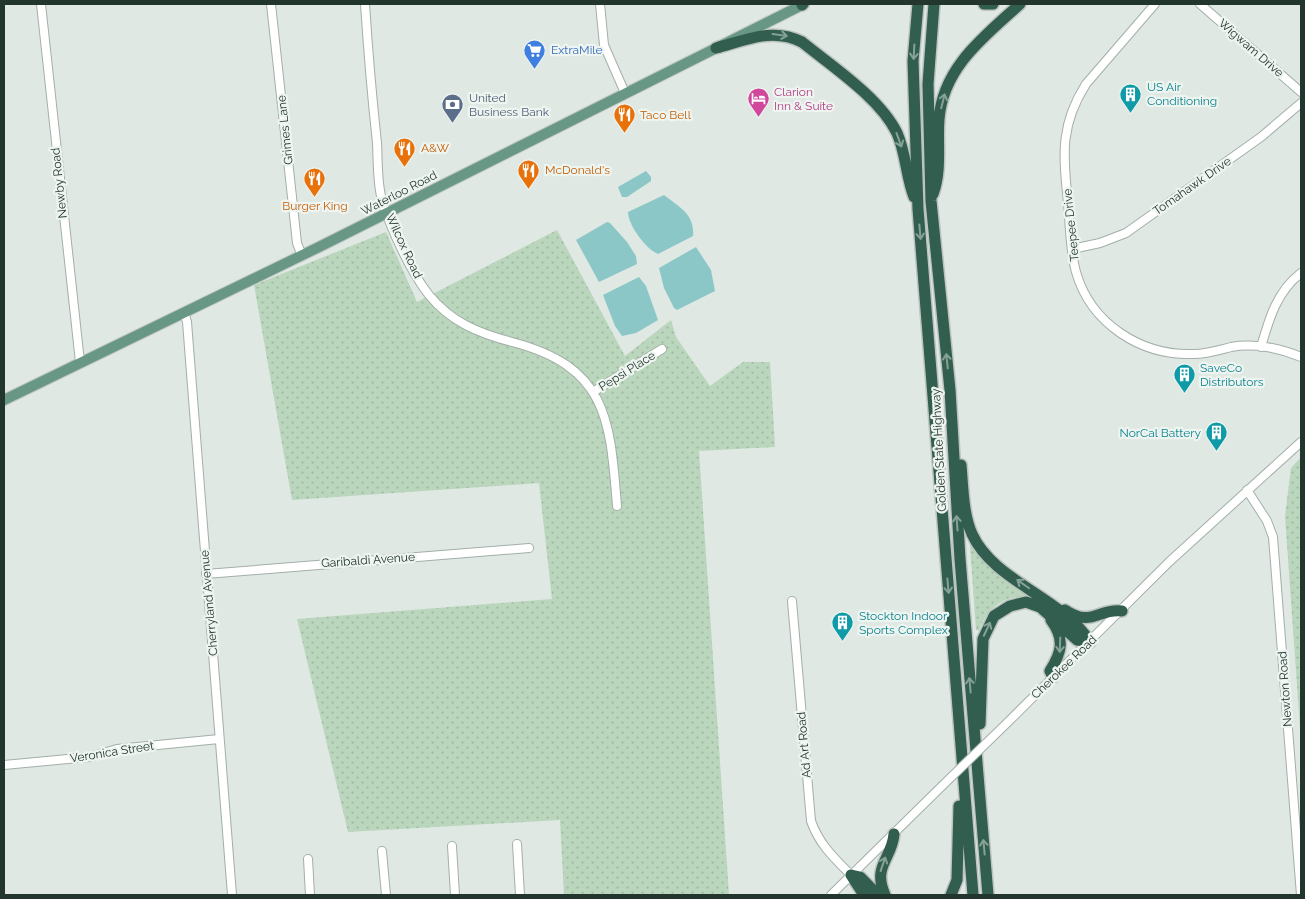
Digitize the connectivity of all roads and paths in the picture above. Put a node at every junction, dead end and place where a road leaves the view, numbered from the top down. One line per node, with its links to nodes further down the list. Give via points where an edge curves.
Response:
1 (41, 4): 27 (street, Newby Road)
2 (271, 4): 21 (street, Grimes Lane, via 297,243)
3 (364, 4): 19 (street, Wilcox Road, via 382,198)
4 (600, 4): 15 (street, via 604,45)
5 (803, 4): 13 (main road, Waterloo Road)
6 (918, 4): 18 (highway, Golden State Highway, one-way to 18, via 913,61)
7 (934, 4): 17 (highway, Golden State Highway, via 928,84)
8 (984, 4): 9 (highway)
9 (993, 4)
10 (1020, 4): 17 (highway, one-way to 10, via 938,182 939,117 948,85 965,56)
11 (1155, 4): 20 (street, Teepee Drive, via 1086,84 1072,107 1064,144)
12 (1200, 4): 14 (street, Wigwam Drive)
13 (716, 48): 15 (main road, Waterloo Road); 18 (highway, one-way to 18, via 769,34 793,37 802,42 872,100 890,121 897,134)
14 (1301, 92)
15 (625, 93): 19 (main road, Waterloo Road)
16 (1301, 103): 20 (street, Tomahawk Drive, via 1261,137 1126,233)
17 (931, 201): 31 (highway, Golden State Highway, one-way to 17)
18 (918, 209): 44 (highway, Golden State Highway, one-way to 44)
19 (388, 212): 21 (main road, Waterloo Road); 28 (street, Wilcox Road, via 422,285 442,310 476,332 533,347 553,356)
20 (1072, 249): 24 (street, Teepee Drive, via 1079,282 1093,308 1131,341 1176,354 1240,346)
21 (302, 256): 23 (main road, Waterloo Road)
22 (1301, 273): 24 (street, via 1276,303)
23 (184, 312): 27 (main road, Waterloo Road); 35 (street, Cherryland Avenue)
24 (1261, 347): 26 (street, Teepee Drive)
25 (662, 349): 28 (street, Pepsi Place)
26 (1301, 357)
27 (80, 362): 29 (main road, Waterloo Road)
28 (593, 392): 33 (street, Wilcox Road, via 608,423)
29 (4, 400)
30 (1301, 442): 32 (street, Cherokee Road)
31 (953, 451): 37 (highway, one-way to 31, via 992,562 979,547 969,526 960,460); 42 (highway, Golden State Highway, one-way to 31)
32 (1247, 490): 38 (street, Cherokee Road, via 1169,562); 63 (street, Newton Road, via 1273,537)
33 (617, 506)
34 (530, 548): 35 (street, Garibaldi Avenue)
35 (206, 574): 41 (street, Cherryland Avenue)
36 (792, 601): 50 (street, Ad Art Road, via 811,821 816,836)
37 (1052, 610): 38 (highway, via 1085,618 1096,618 1111,610); 39 (highway, via 1077,640); 40 (highway, one-way to 40, via 1061,645 1059,657 1050,671); 42 (highway, one-way to 37, via 986,629 994,616 1010,606 1026,602)
38 (1122, 611): 39 (street, Cherokee Road)
39 (1090, 642): 40 (street, Cherokee Road)
40 (1053, 677): 45 (street, Cherokee Road, bridge)
41 (220, 739): 43 (street, Veronica Street); 51 (street, Cherryland Avenue)
42 (976, 752): 62 (highway, Golden State Highway, one-way to 42)
43 (4, 765)
44 (963, 784): 60 (highway, via 959,799 956,880); 61 (highway, Golden State Highway)
45 (894, 834): 50 (street, Cherokee Road); 59 (highway, one-way to 45, via 881,886 881,867 893,846)
46 (517, 844): 55 (street)
47 (452, 846): 54 (street)
48 (382, 851): 53 (street)
49 (308, 859): 52 (street)
50 (851, 875): 56 (street, Cherokee Road); 57 (highway); 58 (highway, via 860,877)
51 (232, 895)
52 (310, 895)
53 (386, 895)
54 (455, 895)
55 (520, 895)
56 (831, 895)
57 (864, 895)
58 (878, 895)
59 (885, 895)
60 (951, 895)
61 (973, 895)
62 (988, 895)
63 (1301, 895)

